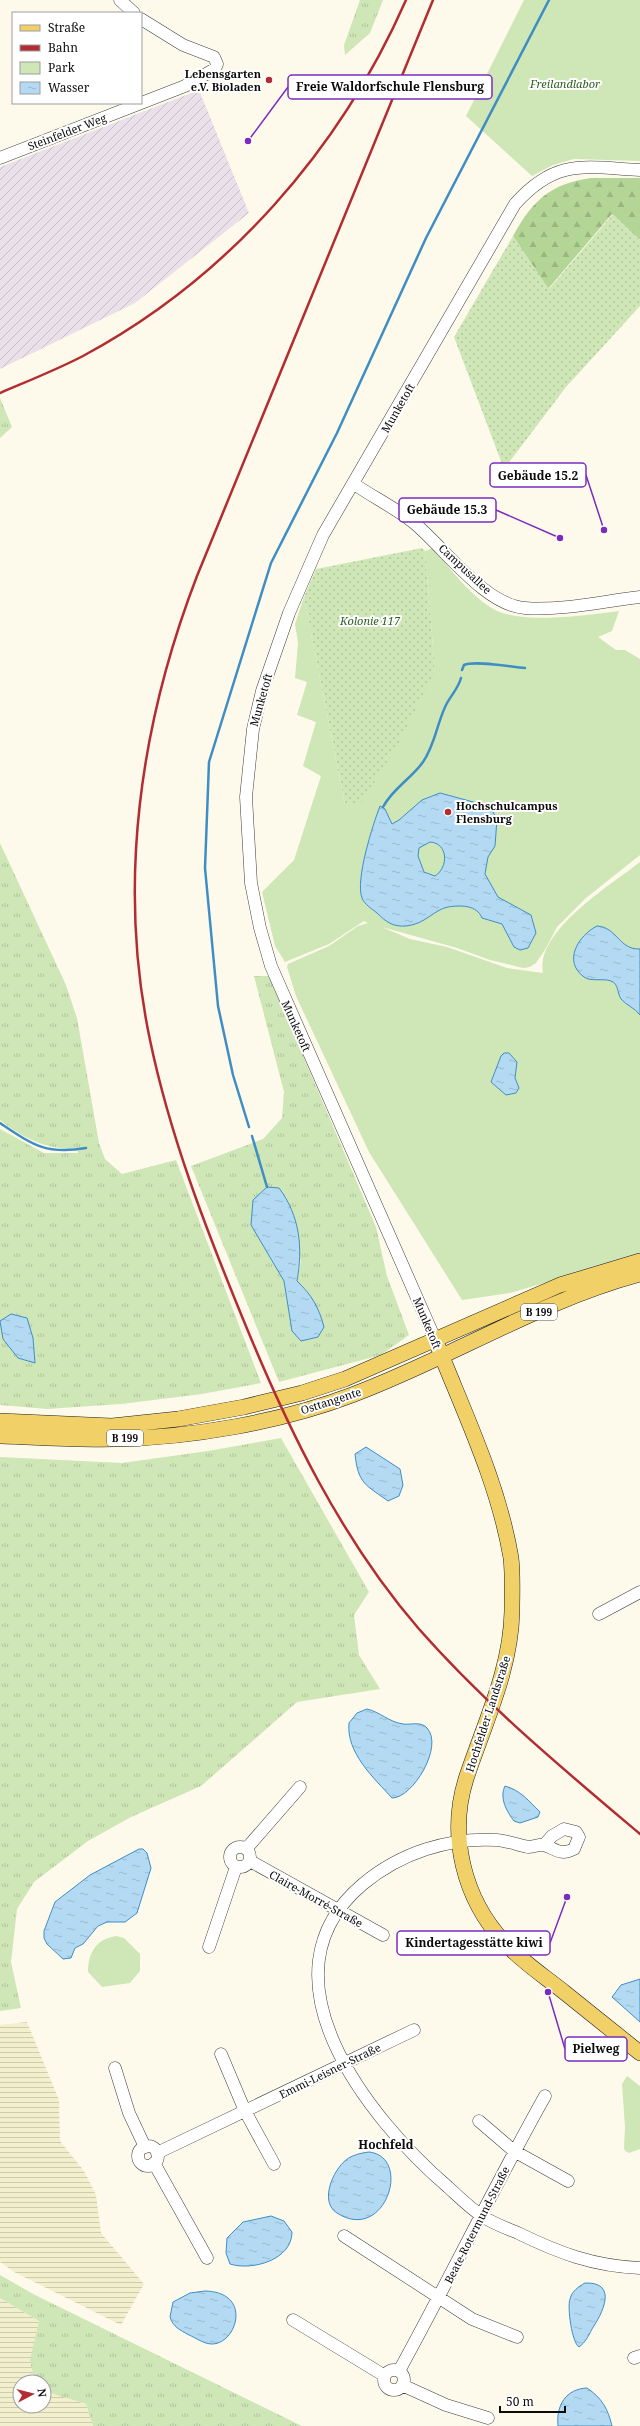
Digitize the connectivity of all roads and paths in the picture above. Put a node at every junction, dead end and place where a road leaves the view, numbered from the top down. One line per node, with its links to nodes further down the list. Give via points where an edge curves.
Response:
1 (120, 0): 2 (street)
2 (133, 12)
3 (142, 20): 4 (street, Steinfelder Weg, via 172,39 214,57 217,64 216,69 210,74)
4 (142, 103)
5 (139, 104): 6 (street, Steinfelder Weg)
6 (0, 158)
7 (640, 170): 8 (street, Munketoft, via 568,168 543,178 529,188 515,204)
8 (354, 484): 9 (street, Campusallee, via 410,520 500,601 524,608 549,608); 12 (street, Munketoft, via 323,535 311,562 289,613 262,691 247,770 249,860 260,928 282,994)
9 (640, 597)
10 (640, 1261): 12 (main road, Osttangente / B 199, via 560,1285)
11 (640, 1274): 13 (main road, Osttangente / B 199, via 613,1281 565,1300)
12 (435, 1339): 13 (main road, Munketoft); 14 (main road, Osttangente / B 199, via 345,1379 302,1393 244,1407 178,1419 112,1426)
13 (442, 1356): 15 (main road, Osttangente / B 199, via 352,1395 308,1410 250,1423 183,1433 115,1439); 19 (main road, Hochfelder Landstraße, via 478,1441 500,1509 511,1560 512,1613 509,1651 466,1781 459,1812)
14 (0, 1422)
15 (0, 1436)
16 (640, 1592): 17 (street)
17 (599, 1614)
18 (300, 1787): 21 (street)
19 (459, 1843): 20 (street, via 499,1840 531,1847); 24 (street, via 408,1855 388,1865 362,1884); 28 (main road, Hochfelder Landstraße, via 466,1881 480,1911 505,1944)
20 (544, 1845)
21 (246, 1849): 22 (street); 23 (street, via 238,1847 230,1854 230,1860)
22 (250, 1862): 23 (street, via 244,1867); 24 (street, Claire-Morré-Straße)
23 (236, 1867): 26 (street)
24 (337, 1911): 25 (street, Claire-Morré-Straße); 30 (street, via 320,1956 318,1986 330,2032)
25 (383, 1935)
26 (209, 1947)
27 (414, 2030): 30 (street, Emmi-Leisner-Straße)
28 (640, 2053)
29 (221, 2054): 33 (street)
30 (345, 2065): 33 (street, Emmi-Leisner-Straße); 40 (street, via 362,2094 418,2161)
31 (115, 2068): 35 (street, via 129,2113)
32 (545, 2096): 36 (street, Beate-Rotermund-Straße)
33 (245, 2112): 37 (street, Emmi-Leisner-Straße); 38 (street)
34 (479, 2121): 36 (street)
35 (145, 2147): 37 (street, via 154,2148); 37 (street, via 138,2154 139,2160 146,2165)
36 (514, 2151): 39 (street); 40 (street, Beate-Rotermund-Straße)
37 (155, 2158): 42 (street)
38 (274, 2164)
39 (568, 2181)
40 (482, 2217): 43 (street, via 560,2253 594,2263); 44 (street, Beate-Rotermund-Straße)
41 (344, 2236): 44 (street)
42 (207, 2258)
43 (640, 2268)
44 (439, 2298): 46 (street, via 472,2319); 47 (street, Beate-Rotermund-Straße)
45 (293, 2320): 48 (street)
46 (517, 2337)
47 (399, 2371): 48 (street, via 392,2370); 49 (street, via 404,2379)
48 (385, 2376): 49 (street, via 384,2382 389,2388 397,2389)
49 (402, 2385): 50 (street, via 446,2405)
50 (488, 2418)

